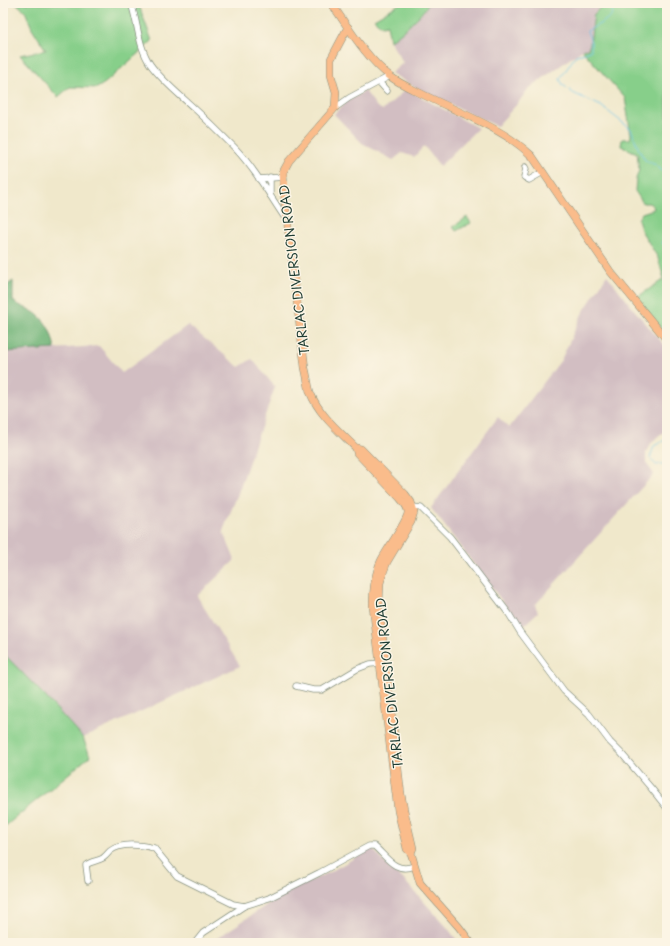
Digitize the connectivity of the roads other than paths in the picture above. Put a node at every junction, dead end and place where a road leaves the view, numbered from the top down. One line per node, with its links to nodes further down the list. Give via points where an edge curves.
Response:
1 (131, 3): 12 (street, via 143,49 157,73 235,149)
2 (332, 3): 3 (main road)
3 (348, 27): 4 (main road, via 371,58); 7 (main road, via 331,59 331,75 336,92)
4 (390, 76): 5 (street); 9 (main road, via 516,142 532,156)
5 (380, 82): 6 (street); 7 (street)
6 (386, 91)
7 (335, 108): 10 (main road, TARLAC DIVERSION ROAD, via 286,165)
8 (525, 168): 9 (street, via 524,177 529,180)
9 (543, 172): 15 (main road, via 610,270)
10 (283, 176): 11 (street); 14 (main road, TARLAC DIVERSION ROAD)
11 (270, 177): 12 (street); 13 (street)
12 (260, 179): 13 (street)
13 (270, 196): 14 (street)
14 (287, 221): 16 (main road, TARLAC DIVERSION ROAD, via 310,392 322,413)
15 (667, 340)
16 (410, 508): 17 (main road, TARLAC DIVERSION ROAD, via 382,559 374,582 373,607); 19 (street, via 421,508 450,537 564,691 589,714); 20 (main road, TARLAC DIVERSION ROAD, via 414,512 411,522 383,573 379,607 404,810 413,848)
17 (381, 663): 18 (street, via 357,668 322,690); 20 (main road, TARLAC DIVERSION ROAD, via 398,811 407,849)
18 (296, 686)
19 (667, 808)
20 (411, 853): 21 (main road, TARLAC DIVERSION ROAD)
21 (414, 866): 23 (street, via 396,866 374,846 369,846 269,898); 25 (main road, TARLAC DIVERSION ROAD, via 423,888)
22 (88, 881): 23 (street, via 86,865 105,857 110,851 121,846 152,847 177,876 233,904)
23 (244, 906): 24 (street, via 203,933)
24 (196, 943)
25 (471, 943)

